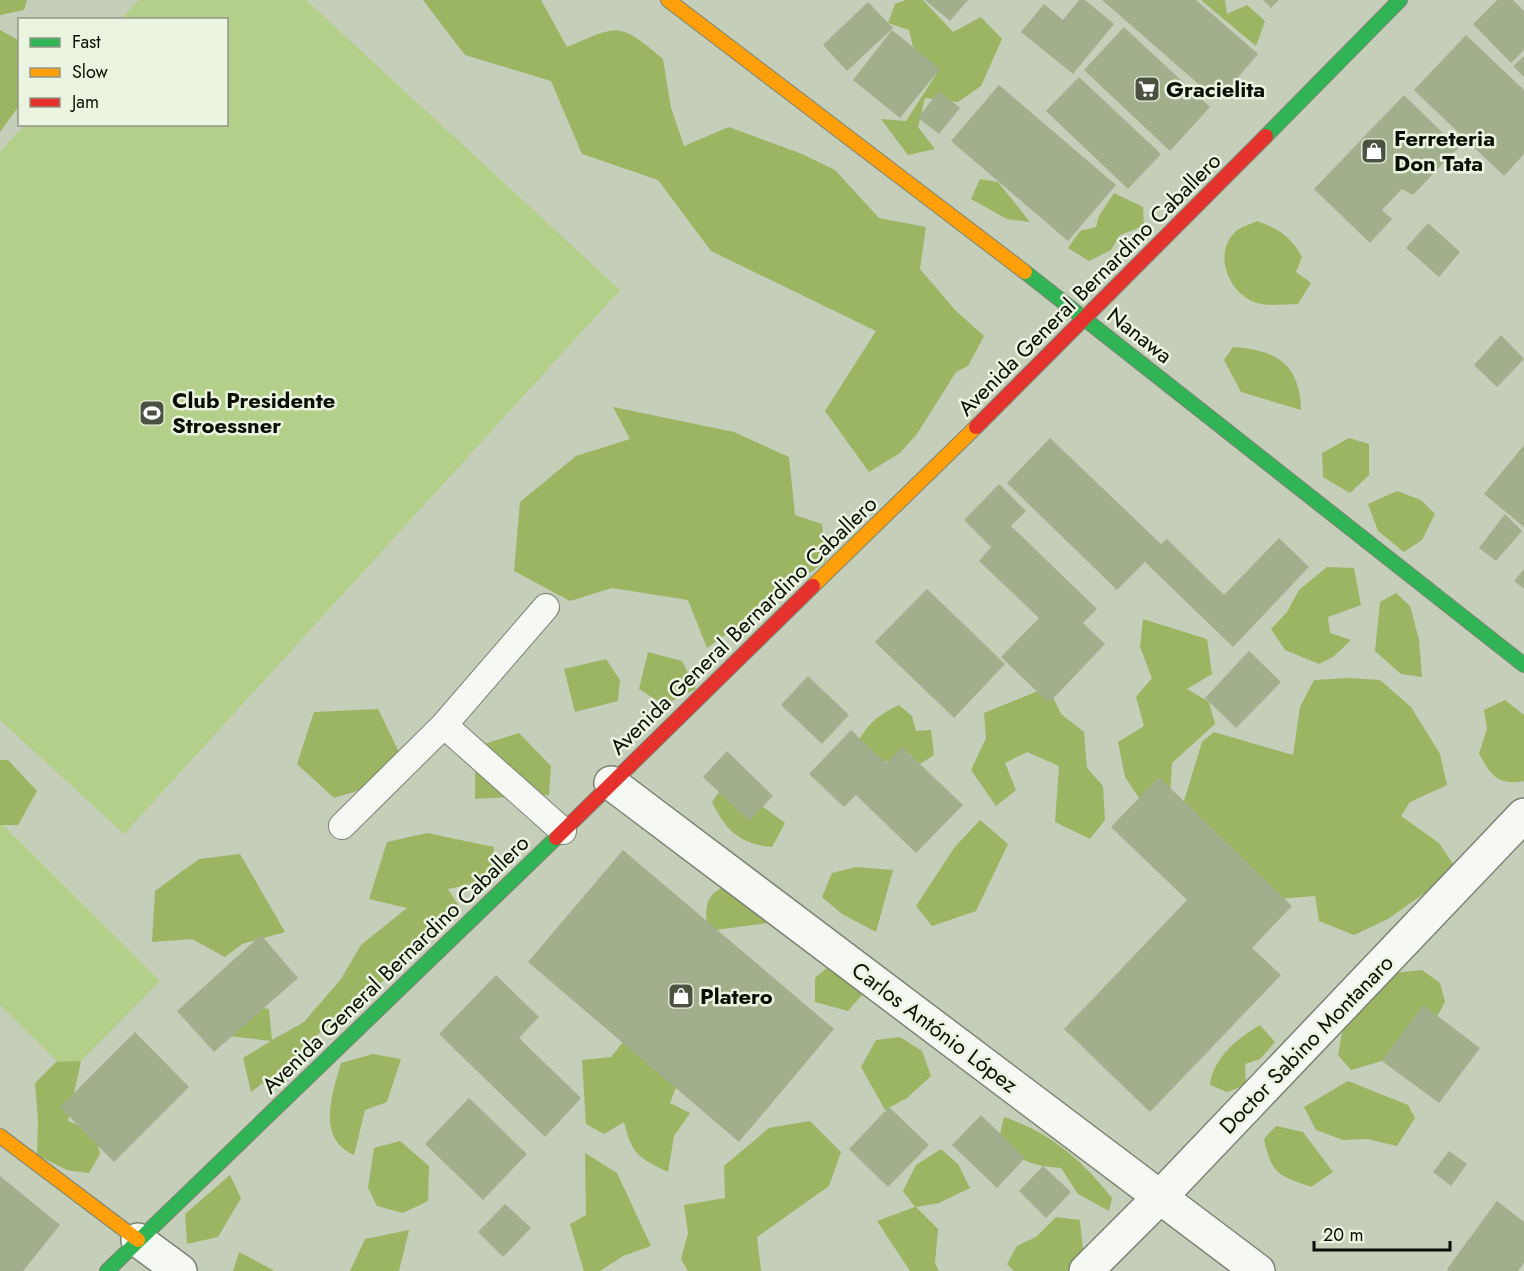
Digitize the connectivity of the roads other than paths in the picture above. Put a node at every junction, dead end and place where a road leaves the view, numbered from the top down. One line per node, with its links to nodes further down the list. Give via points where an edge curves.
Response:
1 (668, 0): 3 (main road, Nanawa)
2 (1401, 0): 3 (main road, Avenida General Bernardino Caballero)
3 (1086, 319): 5 (main road, Nanawa); 7 (main road, Avenida General Bernardino Caballero)
4 (546, 608): 6 (lane)
5 (1524, 665)
6 (444, 725): 9 (lane); 10 (lane)
7 (611, 783): 10 (main road, Avenida General Bernardino Caballero); 12 (street, Carlos António López)
8 (1524, 815): 12 (street, Doctor Sabino Montanaro)
9 (342, 826)
10 (563, 831): 13 (main road, Avenida General Bernardino Caballero)
11 (0, 1136): 13 (main road)
12 (1161, 1197): 16 (street, Doctor Sabino Montanaro); 17 (street, Carlos António López)
13 (138, 1240): 14 (main road, Avenida General Bernardino Caballero); 15 (street)
14 (107, 1271)
15 (180, 1271)
16 (1086, 1271)
17 (1258, 1271)

